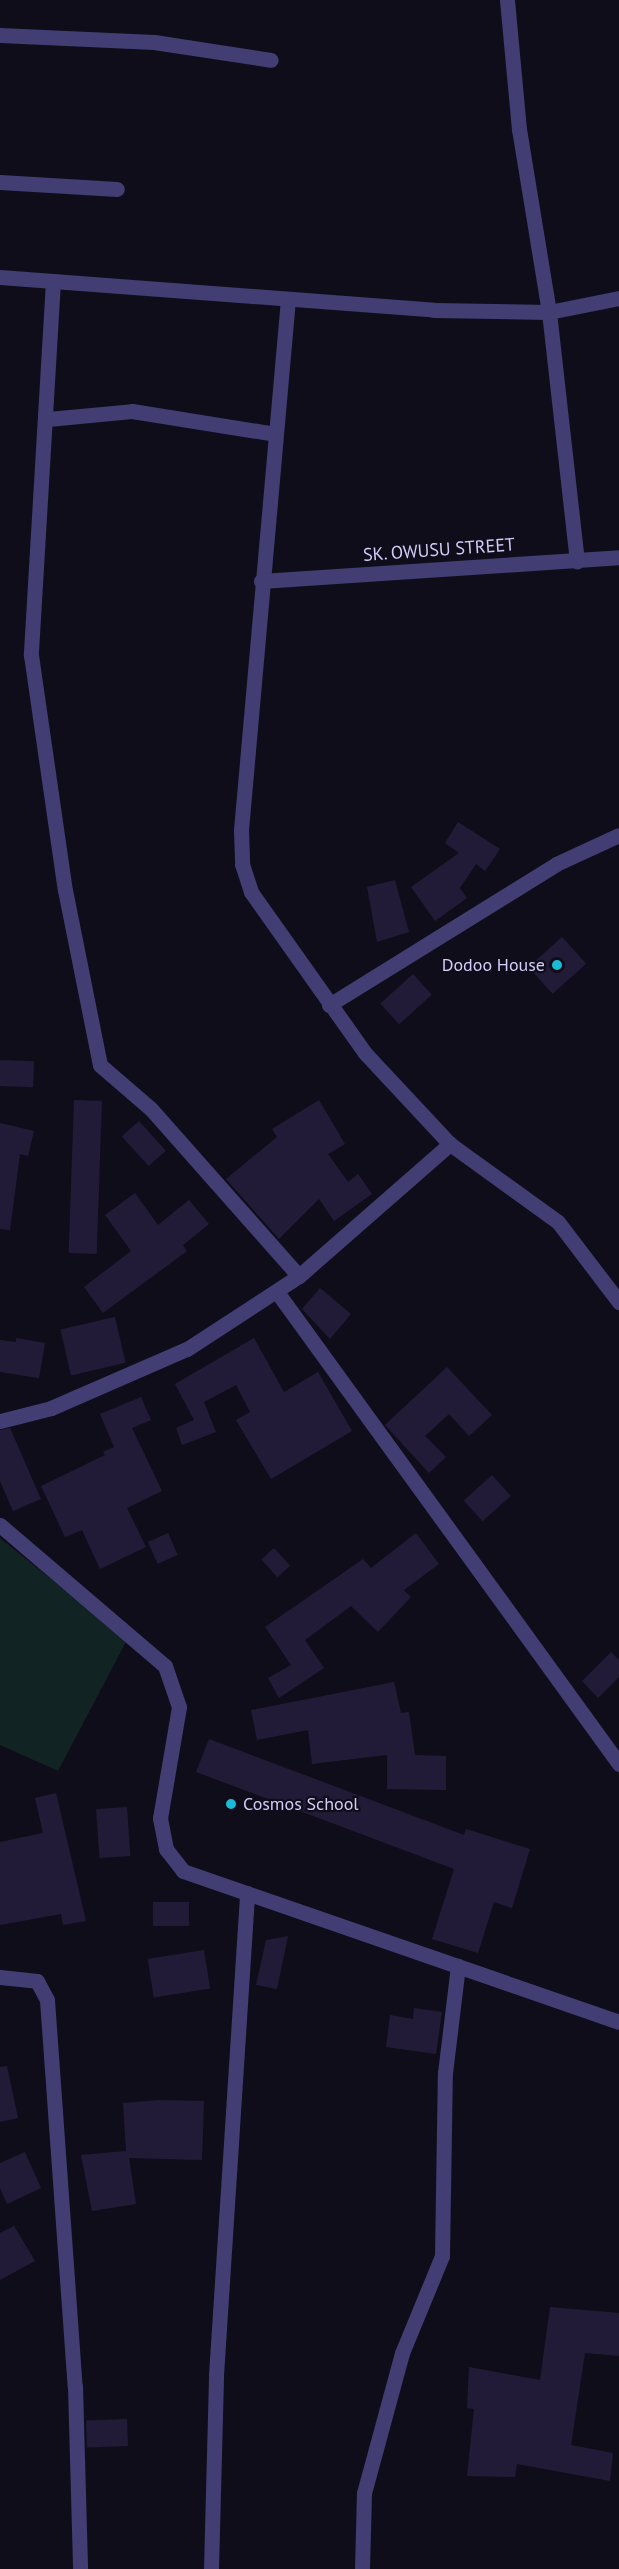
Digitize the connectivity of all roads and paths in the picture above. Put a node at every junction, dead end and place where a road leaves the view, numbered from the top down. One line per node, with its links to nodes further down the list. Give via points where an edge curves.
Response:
1 (507, 0): 10 (street, via 519,129)
2 (0, 35): 3 (street, via 154,42)
3 (271, 60)
4 (0, 182): 5 (street)
5 (117, 189)
6 (0, 278): 7 (street)
7 (53, 281): 9 (street); 11 (street)
8 (619, 298): 10 (street)
9 (288, 299): 10 (street, via 434,310); 12 (street)
10 (549, 312): 14 (street)
11 (48, 419): 12 (street, via 132,411); 19 (street, via 31,655 65,890 100,1065 151,1109)
12 (275, 434): 15 (street)
13 (619, 557): 14 (street, SK. OWUSU STREET)
14 (577, 561): 15 (street, SK. OWUSU STREET)
15 (261, 581): 17 (street, via 242,864 251,892)
16 (619, 835): 17 (street, via 556,864)
17 (329, 1005): 18 (street, via 365,1053)
18 (450, 1144): 19 (street); 21 (street, via 558,1222)
19 (298, 1276): 20 (street)
20 (277, 1292): 22 (street, via 187,1349 51,1408); 24 (street)
21 (619, 1302)
22 (0, 1421)
23 (0, 1525): 25 (street, via 165,1666 179,1707 160,1818 166,1850 183,1871)
24 (619, 1764)
25 (247, 1893): 26 (street); 30 (street, via 216,2375)
26 (458, 1966): 28 (street); 31 (street, via 445,2073 442,2256 402,2353 364,2493)
27 (0, 1977): 29 (street, via 37,1981 47,2000 75,2386)
28 (619, 2022)
29 (80, 2569)
30 (211, 2569)
31 (362, 2569)

